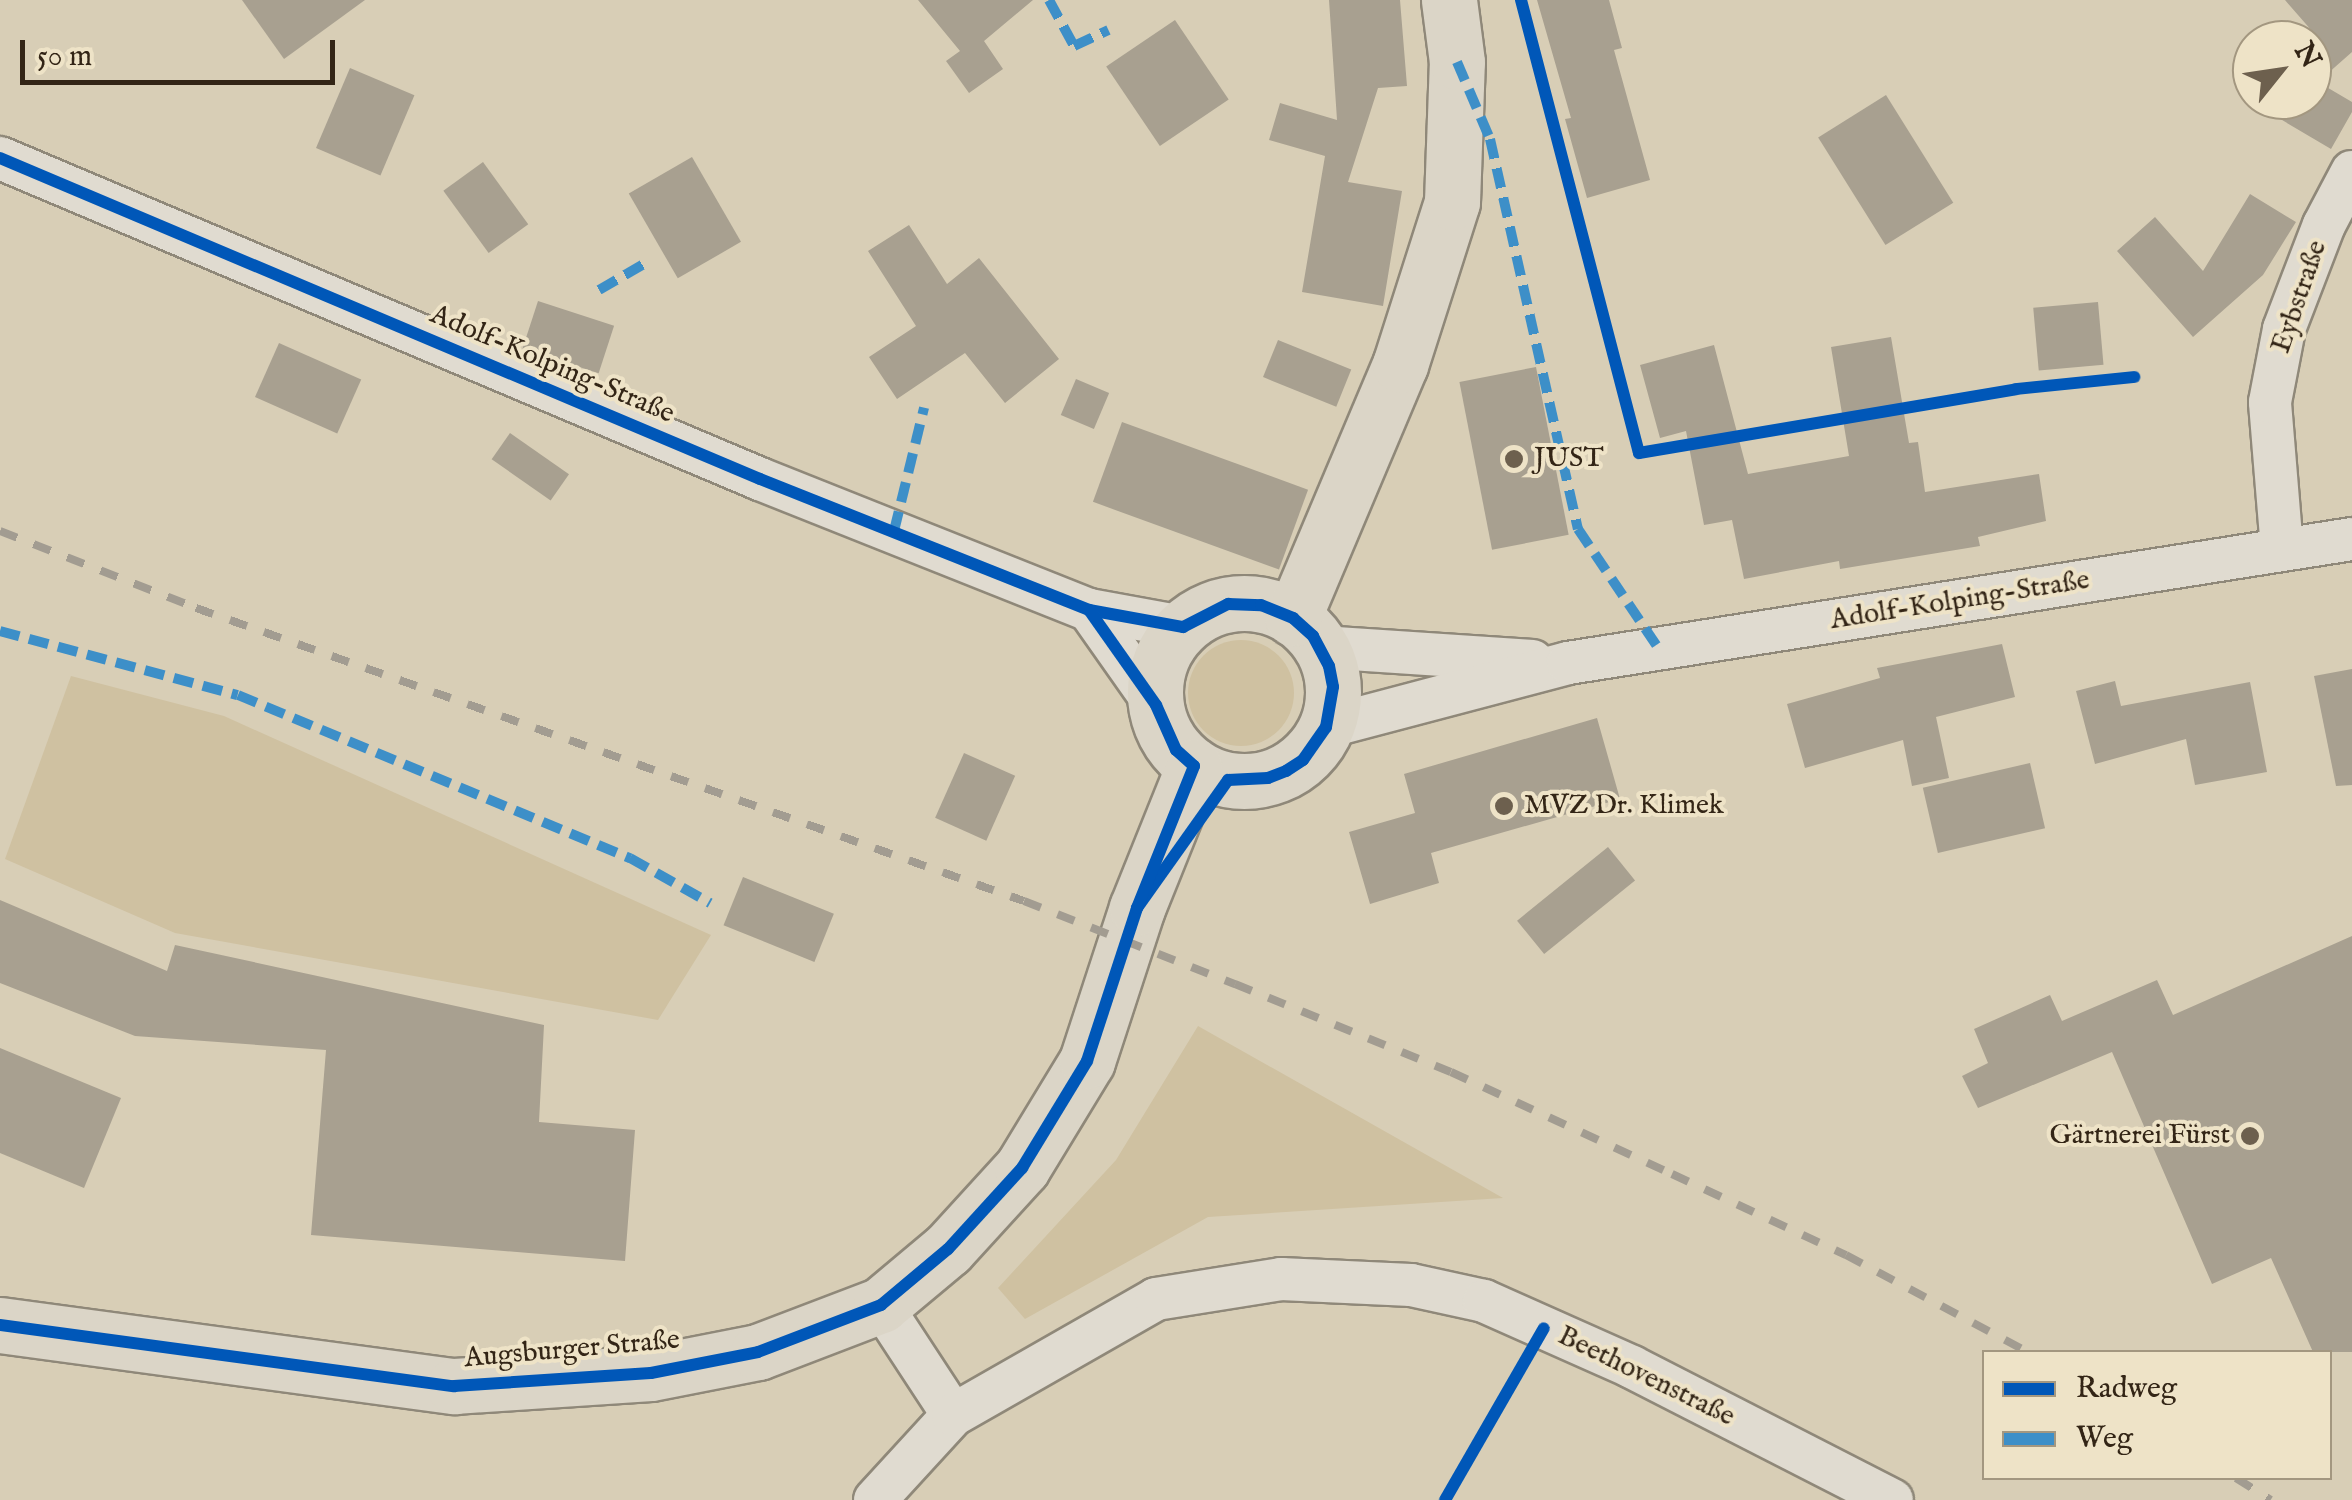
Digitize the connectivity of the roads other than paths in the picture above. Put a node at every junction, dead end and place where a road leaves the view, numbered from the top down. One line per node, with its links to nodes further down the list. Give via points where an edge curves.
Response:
1 (1450, 0): 8 (main road, via 1457,62 1452,202)
2 (0, 158): 6 (street, Adolf-Kolping-Straße, via 760,479)
3 (2352, 172): 5 (street, Eybstraße, via 2284,328 2270,402)
4 (2352, 539): 5 (street, Adolf-Kolping-Straße)
5 (2282, 549): 9 (street, Adolf-Kolping-Straße)
6 (1089, 610): 7 (street, Adolf-Kolping-Straße); 10 (street)
7 (1183, 628): 8 (main road, via 1228,604 1261,605); 10 (main road, via 1156,677)
8 (1307, 632): 9 (street, Adolf-Kolping-Straße); 11 (main road, via 1333,686)
9 (1568, 663): 11 (street, Adolf-Kolping-Straße)
10 (1156, 706): 12 (main road, via 1176,750)
11 (1326, 728): 12 (main road, via 1286,771 1258,780)
12 (1211, 773): 13 (main road, Augsburger Straße, via 1137,908 1087,1061 1022,1168 948,1249)
13 (881, 1305): 14 (main road, Augsburger Straße, via 758,1352 651,1373 454,1386); 15 (street)
14 (0, 1325)
15 (953, 1415): 16 (street, Beethovenstraße); 17 (street, Beethovenstraße, via 1156,1299 1280,1279 1411,1284 1484,1301 1562,1336)
16 (874, 1500)
17 (1892, 1500)

